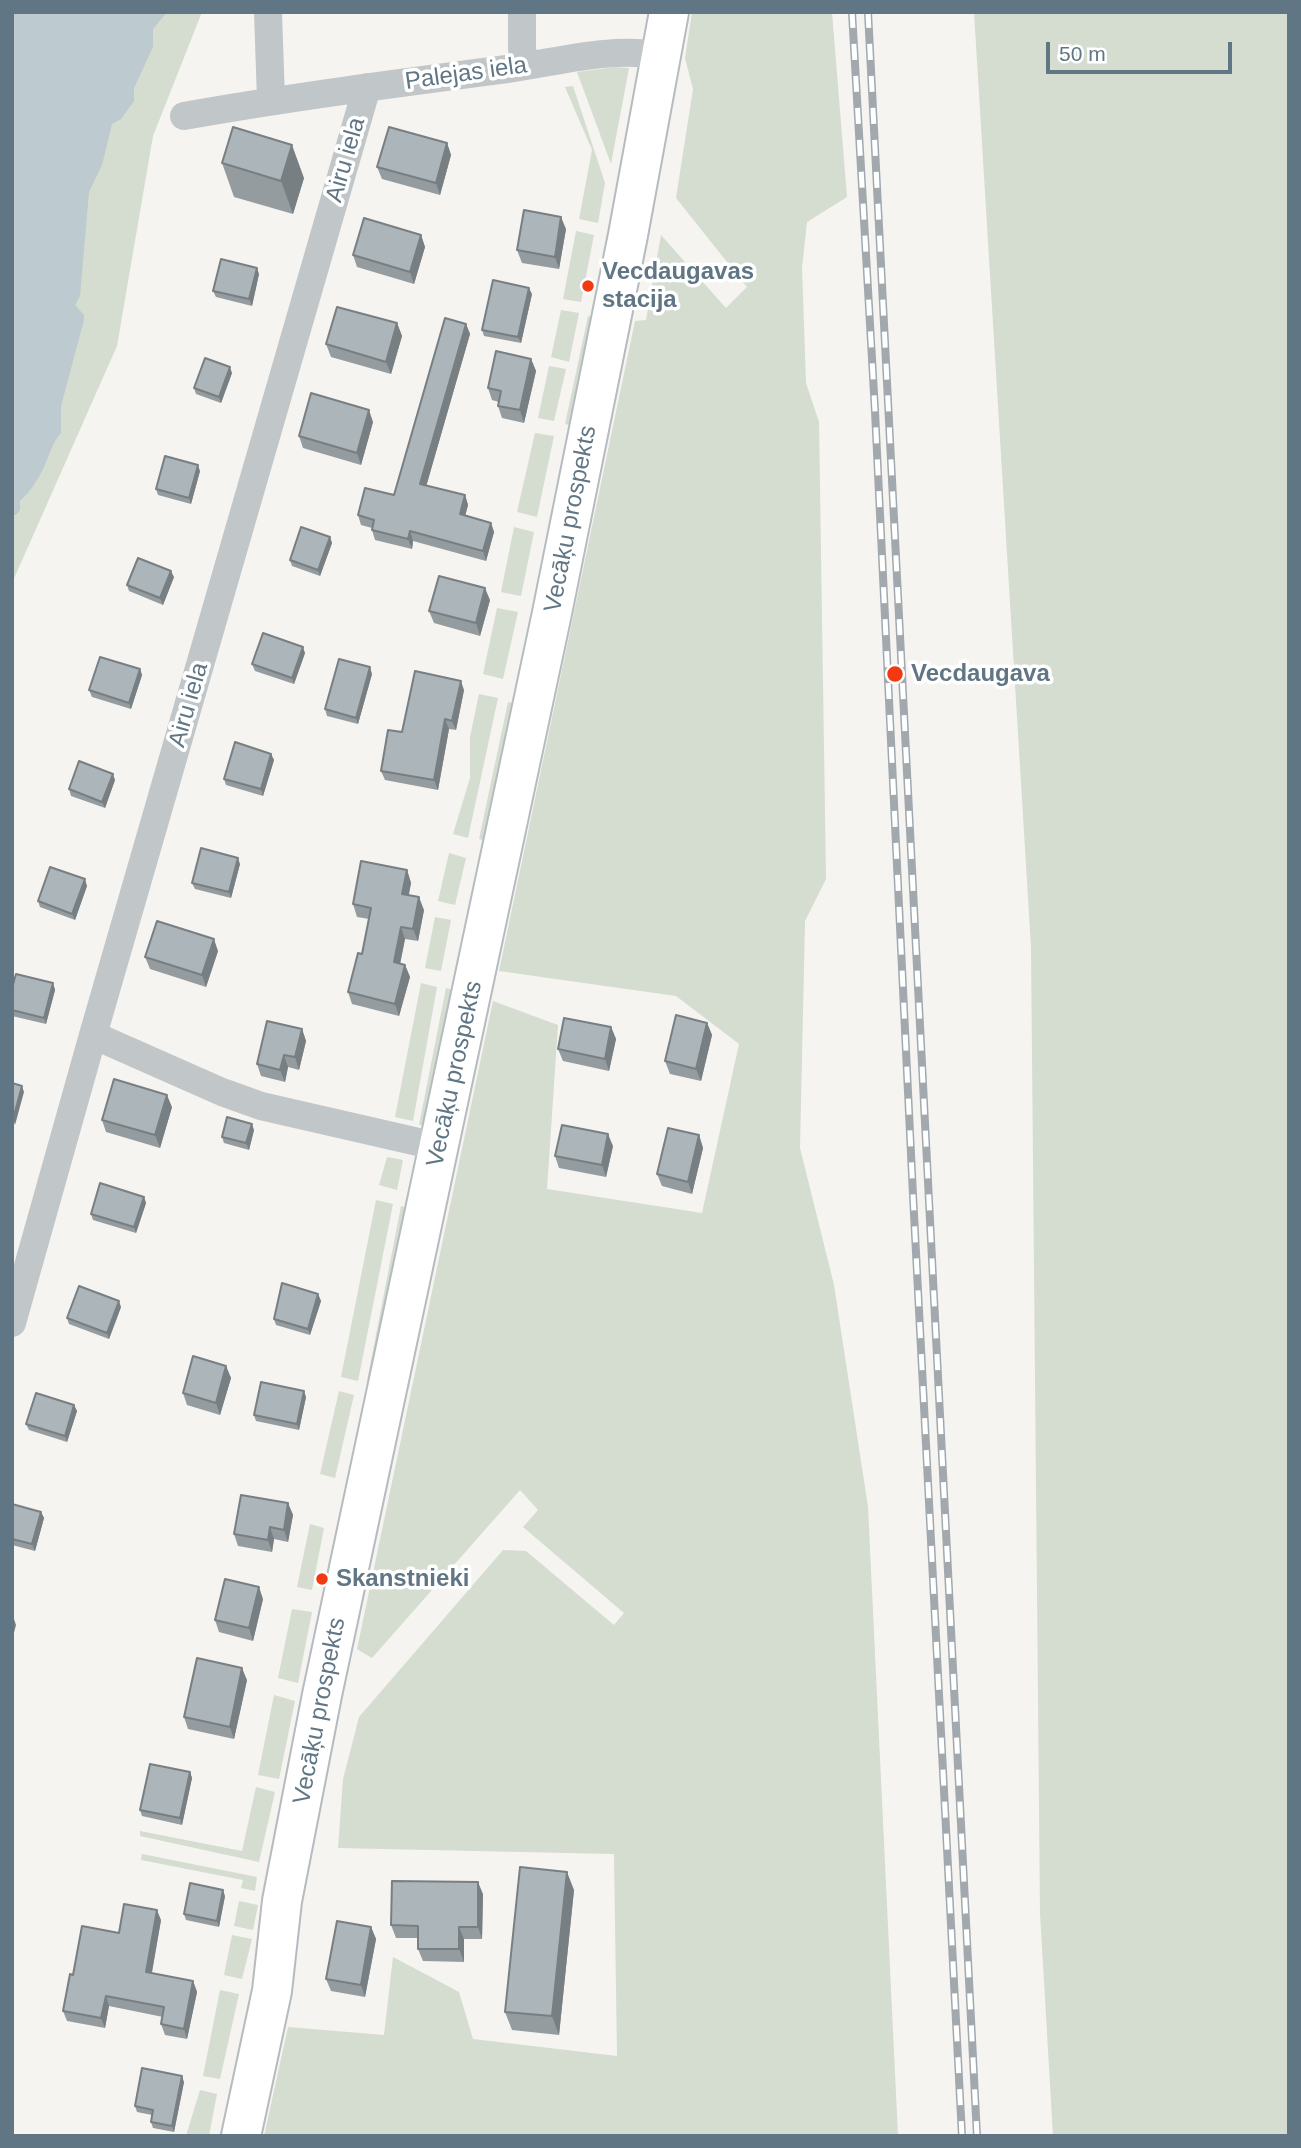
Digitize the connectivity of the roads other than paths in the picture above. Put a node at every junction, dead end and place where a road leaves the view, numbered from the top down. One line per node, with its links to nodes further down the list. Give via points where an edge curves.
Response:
1 (268, 12): 7 (street)
2 (522, 12): 5 (street)
3 (669, 12): 4 (main road, Vecāķu prospekts)
4 (662, 55): 5 (street, Palejas iela, via 627,52); 10 (main road, Vecāķu prospekts)
5 (525, 66): 6 (street, Palejas iela)
6 (367, 87): 7 (street, Palejas iela); 9 (street, Airu iela)
7 (271, 100): 8 (street, Palejas iela)
8 (184, 116)
9 (93, 1035): 10 (street, via 261,1106); 11 (street, Airu iela)
10 (440, 1147): 12 (main road, Vecāķu prospekts, via 322,1695 282,1901 272,1991)
11 (12, 1322)
12 (241, 2136)

